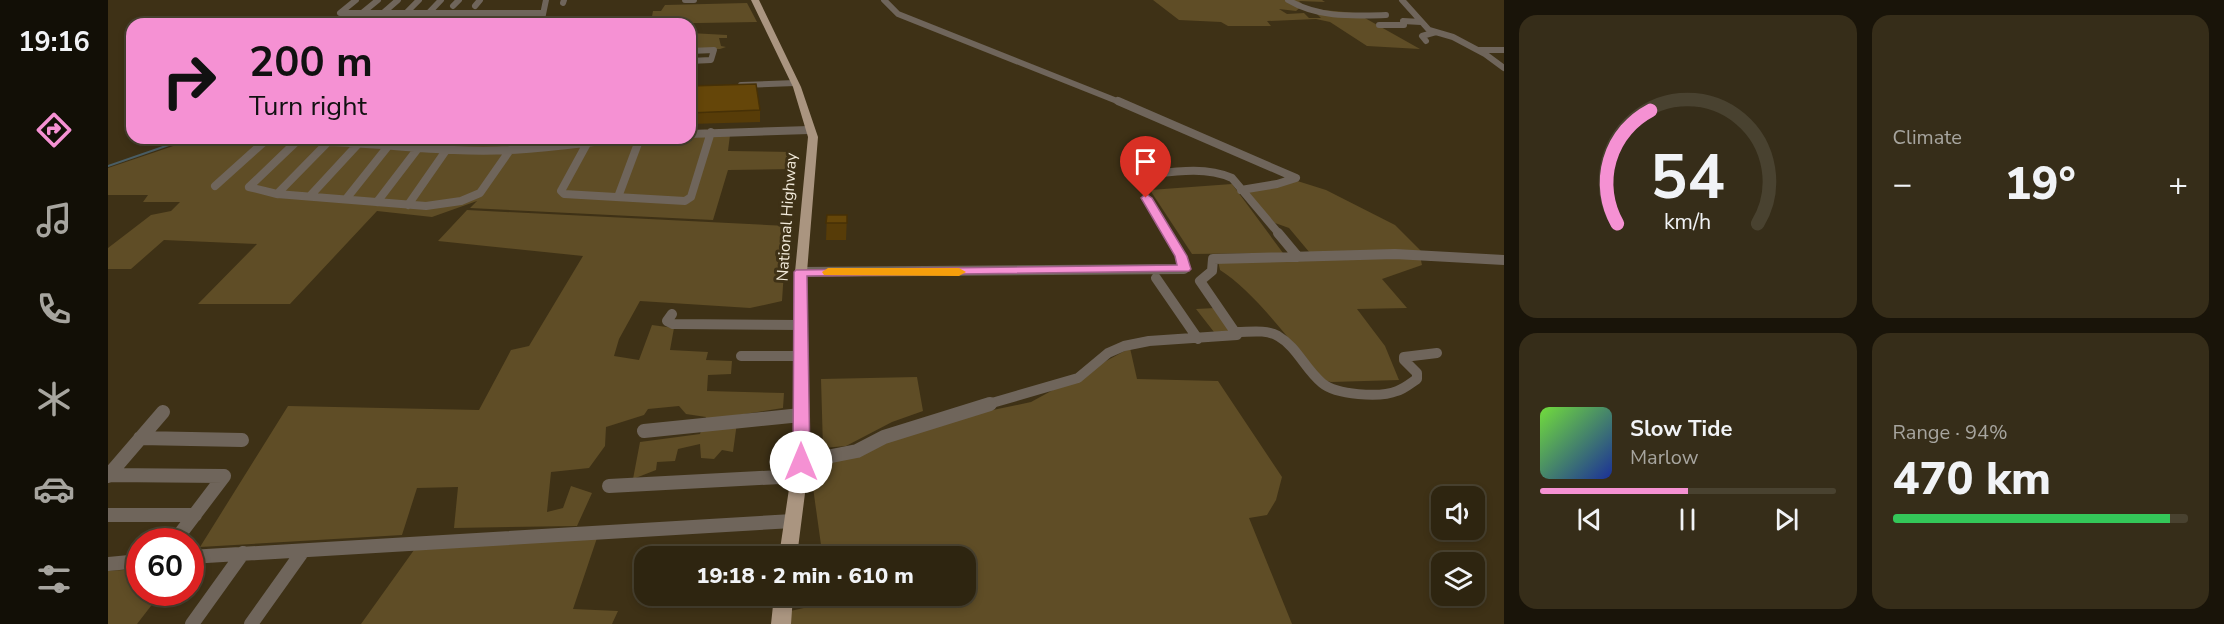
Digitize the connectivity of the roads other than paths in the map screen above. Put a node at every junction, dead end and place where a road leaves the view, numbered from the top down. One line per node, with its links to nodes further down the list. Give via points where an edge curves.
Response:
1 (356, 0): 17 (street, via 340,13)
2 (378, 0): 17 (street)
3 (398, 0): 18 (street)
4 (419, 0): 19 (street)
5 (441, 0): 14 (street)
6 (459, 0): 15 (street)
7 (480, 0): 16 (street)
8 (685, 0): 9 (street)
9 (694, 0)
10 (755, 0): 35 (main road, National Highway)
11 (884, 0): 54 (street, via 898,14 1152,115 1296,178)
12 (1288, 0): 22 (street, via 1303,9)
13 (1402, 0): 25 (street)
14 (435, 6): 15 (street); 20 (street)
15 (453, 6): 16 (street)
16 (475, 6): 21 (street)
17 (362, 13): 18 (street)
18 (382, 13): 19 (street)
19 (406, 13): 20 (street)
20 (428, 13): 21 (street); 23 (street)
21 (543, 13): 24 (street)
22 (1386, 15)
23 (424, 18)
24 (475, 18)
25 (1421, 22): 26 (street); 27 (street)
26 (1379, 25)
27 (1436, 32): 28 (street, via 1422,36); 29 (street)
28 (1426, 41)
29 (1478, 50): 31 (street); 32 (street)
30 (696, 51): 33 (street, via 714,50 711,60)
31 (1504, 52): 32 (street)
32 (1485, 54): 34 (street)
33 (696, 61)
34 (1504, 68)
35 (795, 83): 36 (street); 37 (main road, National Highway)
36 (737, 85)
37 (809, 130): 38 (street); 64 (main road, National Highway, via 813,137)
38 (711, 132): 39 (street); 57 (street, via 689,199)
39 (696, 133)
40 (262, 144): 53 (street)
41 (294, 144): 55 (street, via 249,187)
42 (326, 144): 55 (street)
43 (358, 144): 56 (street)
44 (374, 144): 48 (street)
45 (557, 144): 51 (street)
46 (587, 144): 57 (street, via 561,191)
47 (639, 144): 57 (street)
48 (389, 145): 49 (street); 59 (street)
49 (418, 147): 50 (street); 60 (street)
50 (447, 149): 51 (street); 61 (street)
51 (510, 150): 61 (street, via 486,187 474,197 442,205)
52 (1136, 176): 54 (street, via 1218,172 1232,178)
53 (215, 186)
54 (1241, 190): 62 (street)
55 (277, 194): 56 (street)
56 (310, 196): 59 (street)
57 (618, 197)
58 (1146, 198): 64 (street, via 1181,256 1184,269)
59 (346, 199): 60 (street)
60 (377, 202): 61 (street)
61 (408, 204)
62 (1298, 257): 63 (street, via 1395,254); 68 (street, via 1211,261 1212,271 1200,280)
63 (1504, 260)
64 (801, 272): 67 (main road, National Highway)
65 (1156, 279): 69 (street)
66 (672, 314): 67 (street, via 667,321 670,323)
67 (802, 325): 72 (main road, National Highway)
68 (1237, 332): 69 (street); 70 (street, via 1279,336 1321,382 1338,391 1398,391 1417,379 1404,357)
69 (1198, 339): 78 (street, via 1124,346 1108,353 1078,378 927,422)
70 (1437, 353)
71 (741, 356): 72 (street)
72 (802, 356): 74 (main road, National Highway)
73 (163, 412): 76 (street)
74 (801, 415): 75 (street); 78 (main road, National Highway)
75 (644, 431)
76 (140, 438): 77 (street); 79 (street)
77 (242, 440)
78 (800, 469): 80 (street); 83 (main road, National Highway)
79 (109, 476): 82 (street, via 224,476)
80 (609, 486)
81 (108, 515): 82 (street)
82 (195, 515): 84 (street)
83 (793, 521): 85 (main road, National Highway); 86 (street)
84 (185, 528)
85 (789, 546)
86 (303, 551): 87 (street); 93 (street)
87 (243, 553): 88 (street); 92 (street)
88 (204, 556)
89 (126, 562): 90 (street)
90 (108, 564)
91 (783, 606): 94 (main road)
92 (192, 624)
93 (251, 624)
94 (781, 624)

